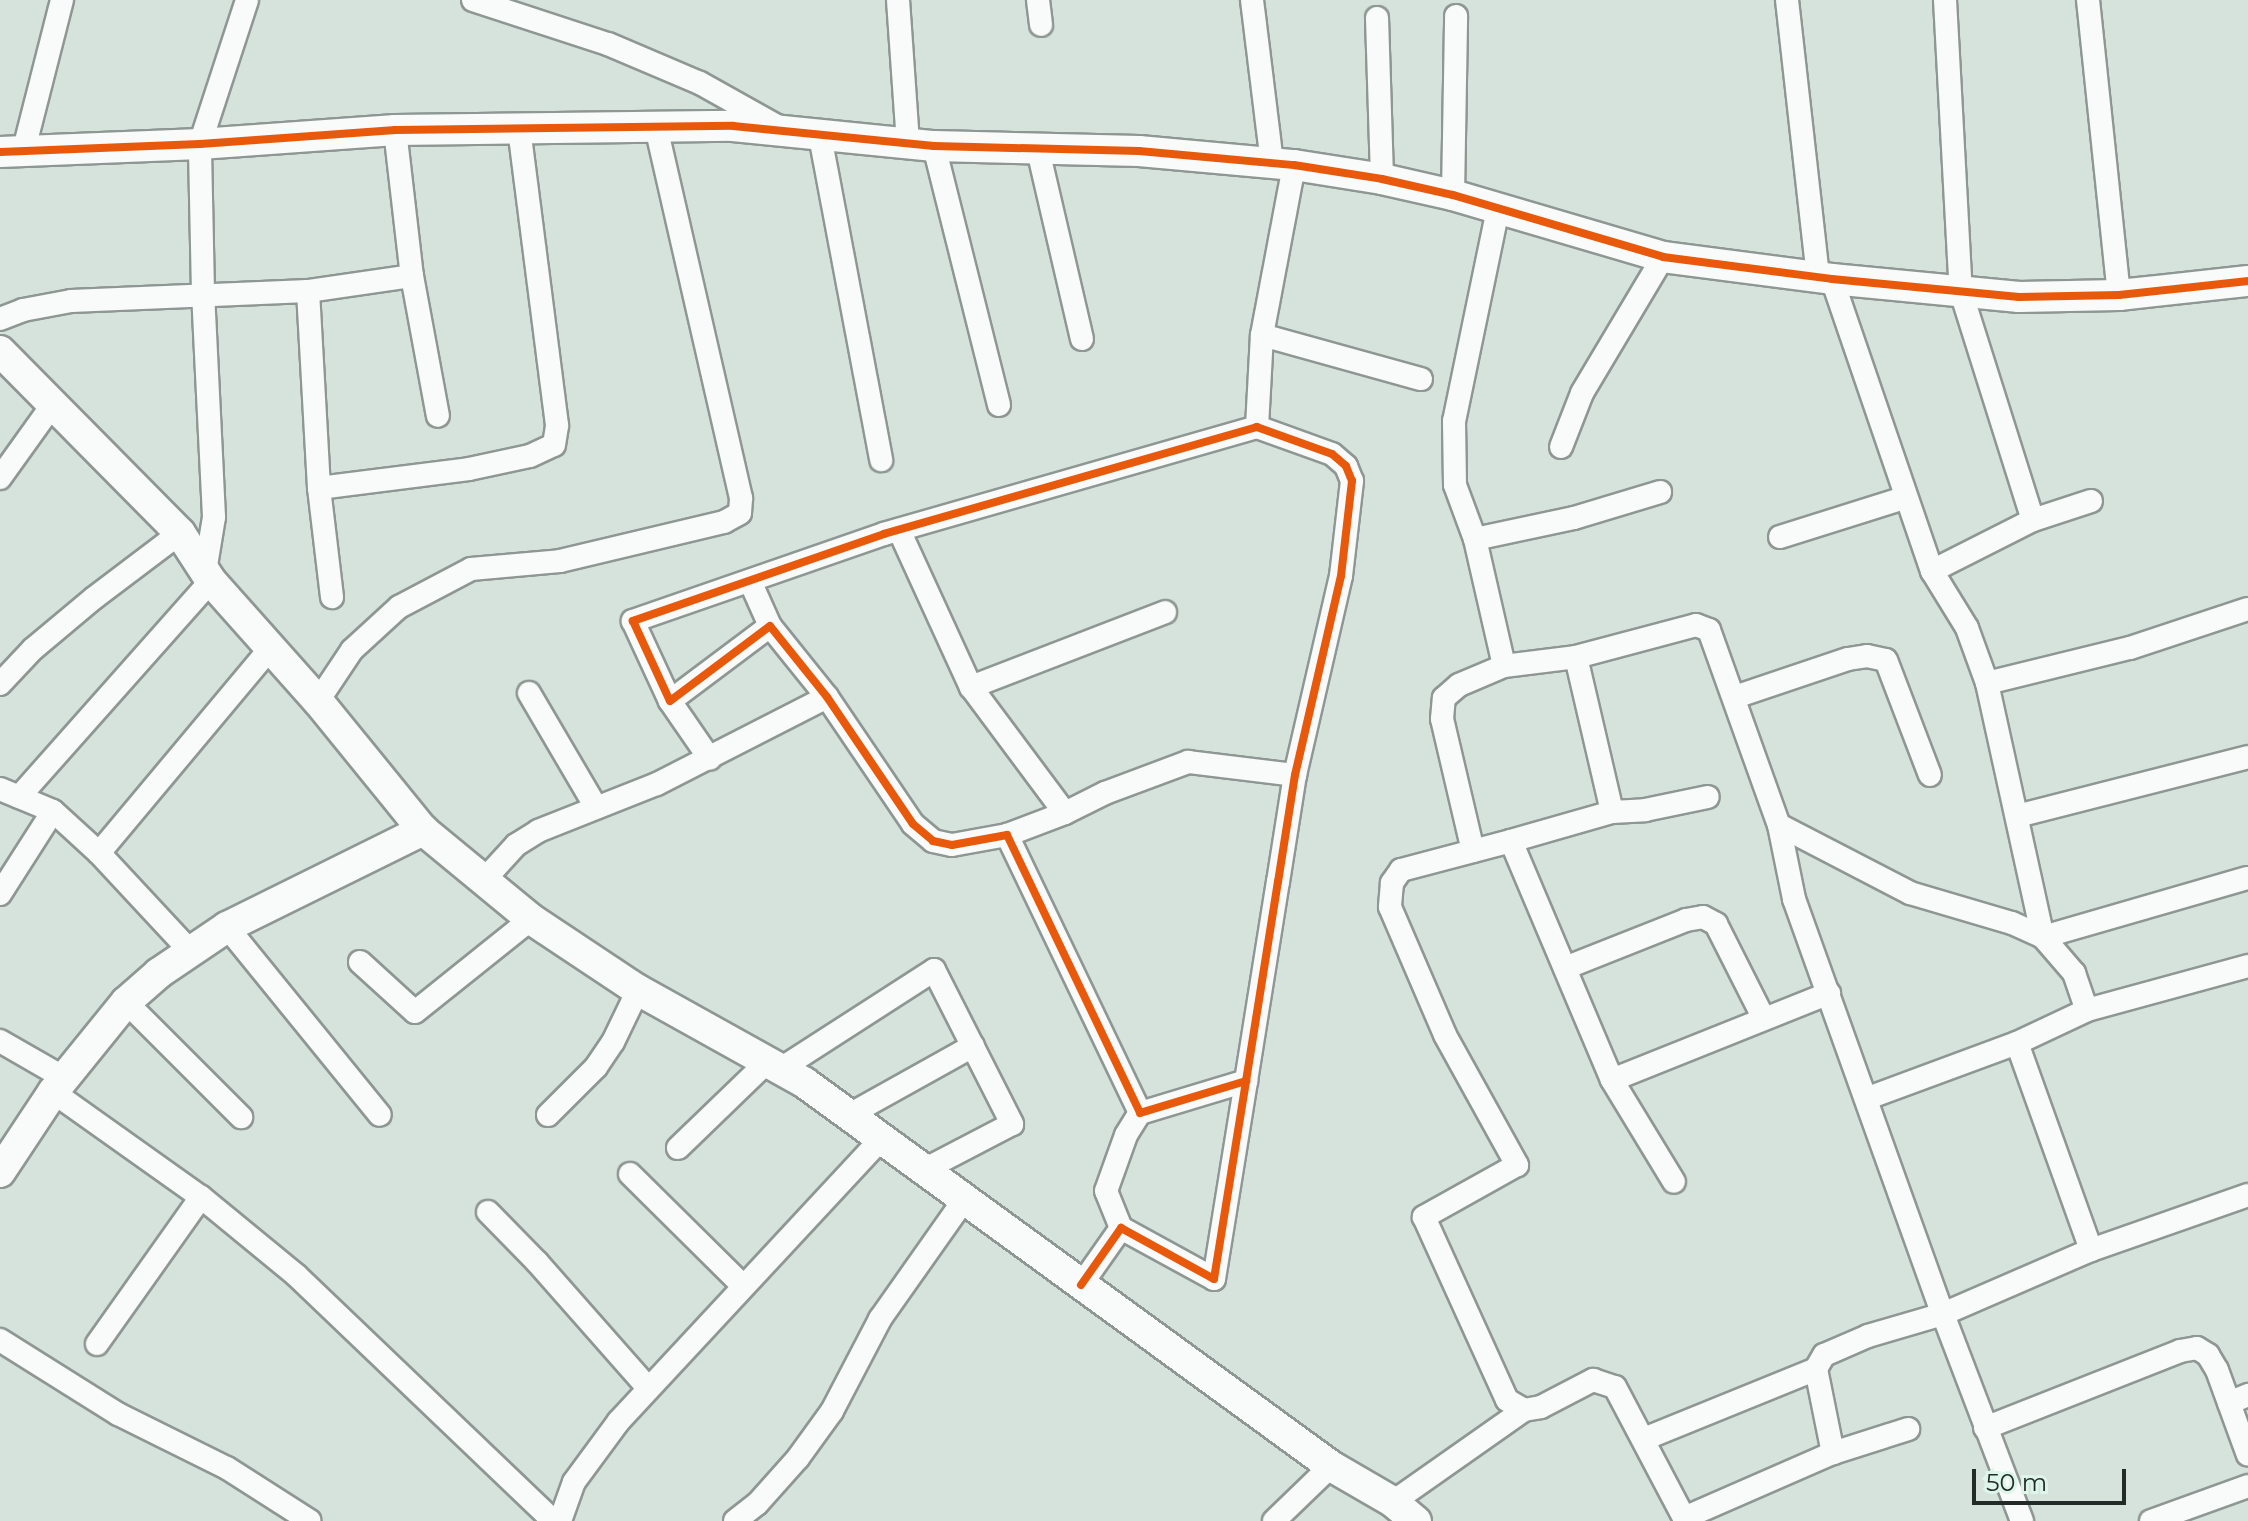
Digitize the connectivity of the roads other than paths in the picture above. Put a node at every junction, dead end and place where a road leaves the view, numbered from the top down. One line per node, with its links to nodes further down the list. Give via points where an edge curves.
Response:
1 (62, 0): 21 (street)
2 (247, 0): 18 (street)
3 (473, 0): 16 (street, via 700,83)
4 (898, 0): 19 (street)
5 (1038, 0): 12 (street)
6 (1252, 0): 22 (street)
7 (1787, 0): 28 (street)
8 (1945, 0): 31 (street)
9 (2088, 0): 33 (street)
10 (1456, 16): 24 (street)
11 (1377, 18): 23 (street)
12 (1041, 25)
13 (519, 127): 14 (street); 15 (street); 46 (street, via 557,425 554,445 530,456 469,469)
14 (656, 128): 16 (street, via 733,126); 71 (street, via 741,498 740,513 724,522 560,561 471,569 399,607 352,650)
15 (395, 130): 18 (street); 27 (street)
16 (788, 132): 17 (street)
17 (820, 136): 19 (street); 44 (street)
18 (200, 144): 21 (street); 32 (street)
19 (921, 144): 20 (street); 40 (street)
20 (1038, 150): 22 (street, via 1139,151); 36 (street)
21 (12, 151)
22 (1283, 164): 23 (street); 35 (street)
23 (1382, 179): 24 (street)
24 (1453, 195): 25 (street)
25 (1498, 209): 26 (street); 54 (street, via 1454,421 1455,485)
26 (1663, 257): 28 (street); 43 (street, via 1582,393)
27 (412, 276): 30 (street); 41 (street)
28 (1825, 278): 31 (street); 48 (street)
29 (2248, 281): 33 (street)
30 (308, 291): 32 (street); 46 (street)
31 (1961, 292): 33 (street); 50 (street)
32 (203, 293): 34 (street, via 71,301); 56 (street, via 214,517)
33 (2119, 295)
34 (0, 319)
35 (1262, 335): 38 (street); 42 (street)
36 (1082, 339)
37 (0, 351): 39 (street)
38 (1421, 379)
39 (53, 404): 45 (street); 52 (street)
40 (999, 405)
41 (438, 416)
42 (1257, 427): 51 (street); 75 (street, via 1332,454 1346,466 1352,481 1341,576)
43 (1561, 447)
44 (881, 460)
45 (0, 478)
46 (319, 488): 58 (street)
47 (1660, 492): 54 (street, via 1574,518)
48 (1904, 498): 53 (street); 55 (street)
49 (2091, 501): 50 (street)
50 (2033, 520): 55 (street)
51 (899, 530): 57 (street); 67 (street)
52 (180, 533): 56 (street); 66 (street, via 33,649)
53 (1780, 537)
54 (1475, 539): 64 (street)
55 (1932, 571): 65 (street, via 1967,628)
56 (208, 577): 62 (street); 77 (street)
57 (750, 581): 61 (street); 72 (street, via 633,621)
58 (332, 597)
59 (2248, 609): 65 (street, via 2130,648)
60 (1165, 612): 67 (street)
61 (770, 626): 69 (street); 72 (street)
62 (269, 650): 71 (street); 89 (street)
63 (1576, 657): 64 (street); 70 (street, via 1696,625 1709,630); 81 (street)
64 (1504, 666): 88 (street, via 1459,685 1444,698 1442,719)
65 (1987, 683): 83 (street)
66 (0, 684)
67 (971, 687): 82 (street)
68 (529, 693): 79 (street)
69 (827, 697): 74 (street); 86 (street, via 913,824 933,841 952,845)
70 (1735, 697): 76 (street, via 1848,659 1886,660); 84 (street)
71 (318, 701): 85 (street)
72 (670, 701): 74 (street)
73 (2248, 757): 83 (street)
74 (710, 759): 79 (street)
75 (1295, 775): 82 (street, via 1188,762); 110 (street)
76 (1930, 775)
77 (10, 793): 80 (street)
78 (1708, 797): 81 (street)
79 (596, 807): 91 (street, via 516,845)
80 (53, 811): 89 (street); 92 (street)
81 (1612, 812): 87 (street)
82 (1065, 813): 86 (street)
83 (2017, 816): 95 (street)
84 (1779, 825): 95 (street, via 1910,893); 101 (street, via 1794,899)
85 (423, 830): 91 (street); 94 (street)
86 (1007, 835): 113 (street)
87 (1511, 841): 88 (street); 99 (street)
88 (1473, 851): 138 (street, via 1401,870 1392,883 1390,907 1445,1035 1517,1165 1424,1217 1507,1400)
89 (99, 853): 96 (street)
90 (2248, 878): 95 (street)
91 (484, 880): 93 (street)
92 (0, 894)
93 (531, 919): 97 (street, via 415,1012); 100 (street)
94 (227, 927): 96 (street); 114 (street)
95 (2043, 937): 103 (street, via 2074,973)
96 (192, 953): 102 (street)
97 (360, 962)
98 (2248, 966): 103 (street)
99 (1565, 968): 104 (street, via 1703,917 1716,924); 109 (street)
100 (638, 990): 108 (street); 115 (street, via 596,1067)
101 (1829, 993): 104 (street); 112 (street)
102 (126, 1002): 111 (street); 117 (street)
103 (2087, 1010): 106 (street)
104 (1764, 1019): 109 (street)
105 (0, 1041): 111 (street)
106 (2017, 1043): 112 (street); 129 (street)
107 (973, 1046): 108 (street, via 934,970); 116 (street); 120 (street, via 1012,1124)
108 (774, 1065): 116 (street); 119 (street)
109 (1612, 1080): 123 (street)
110 (1246, 1081): 113 (street); 128 (street, via 1214,1279)
111 (59, 1085): 121 (street); 125 (street)
112 (1868, 1098): 132 (street)
113 (1140, 1113): 128 (street, via 1126,1135 1106,1191)
114 (380, 1115)
115 (548, 1115)
116 (849, 1115): 118 (street)
117 (241, 1117)
118 (881, 1139): 120 (street); 131 (street)
119 (678, 1148)
120 (924, 1170): 126 (street)
121 (0, 1172)
122 (630, 1174): 131 (street)
123 (1674, 1182)
124 (2248, 1195): 129 (street)
125 (201, 1197): 134 (street); 149 (street, via 296,1275)
126 (964, 1200): 130 (street); 151 (street, via 880,1319 832,1411 788,1469)
127 (488, 1212): 136 (street)
128 (1121, 1228): 130 (street)
129 (2091, 1250): 132 (street)
130 (1081, 1285): 144 (street)
131 (743, 1286): 136 (street)
132 (1943, 1314): 135 (street, via 1824,1355); 139 (street)
133 (0, 1340): 148 (street, via 118,1414 227,1468)
134 (97, 1344)
135 (1816, 1369): 141 (street); 142 (street)
136 (648, 1388): 150 (street, via 574,1482)
137 (2238, 1399): 139 (street, via 2208,1355 2197,1348); 143 (street)
138 (1524, 1410): 141 (street, via 1541,1407 1593,1380 1615,1387); 146 (street)
139 (1985, 1428): 154 (street)
140 (1908, 1429): 142 (street)
141 (1644, 1439): 147 (street)
142 (1833, 1453): 147 (street)
143 (2248, 1455)
144 (1331, 1466): 146 (street); 152 (street)
145 (2248, 1486): 155 (street)
146 (1393, 1502): 153 (street)
147 (1680, 1519)
148 (310, 1521)
149 (553, 1521)
150 (560, 1521)
151 (735, 1521)
152 (1274, 1521)
153 (1416, 1521)
154 (2022, 1521)
155 (2151, 1521)

